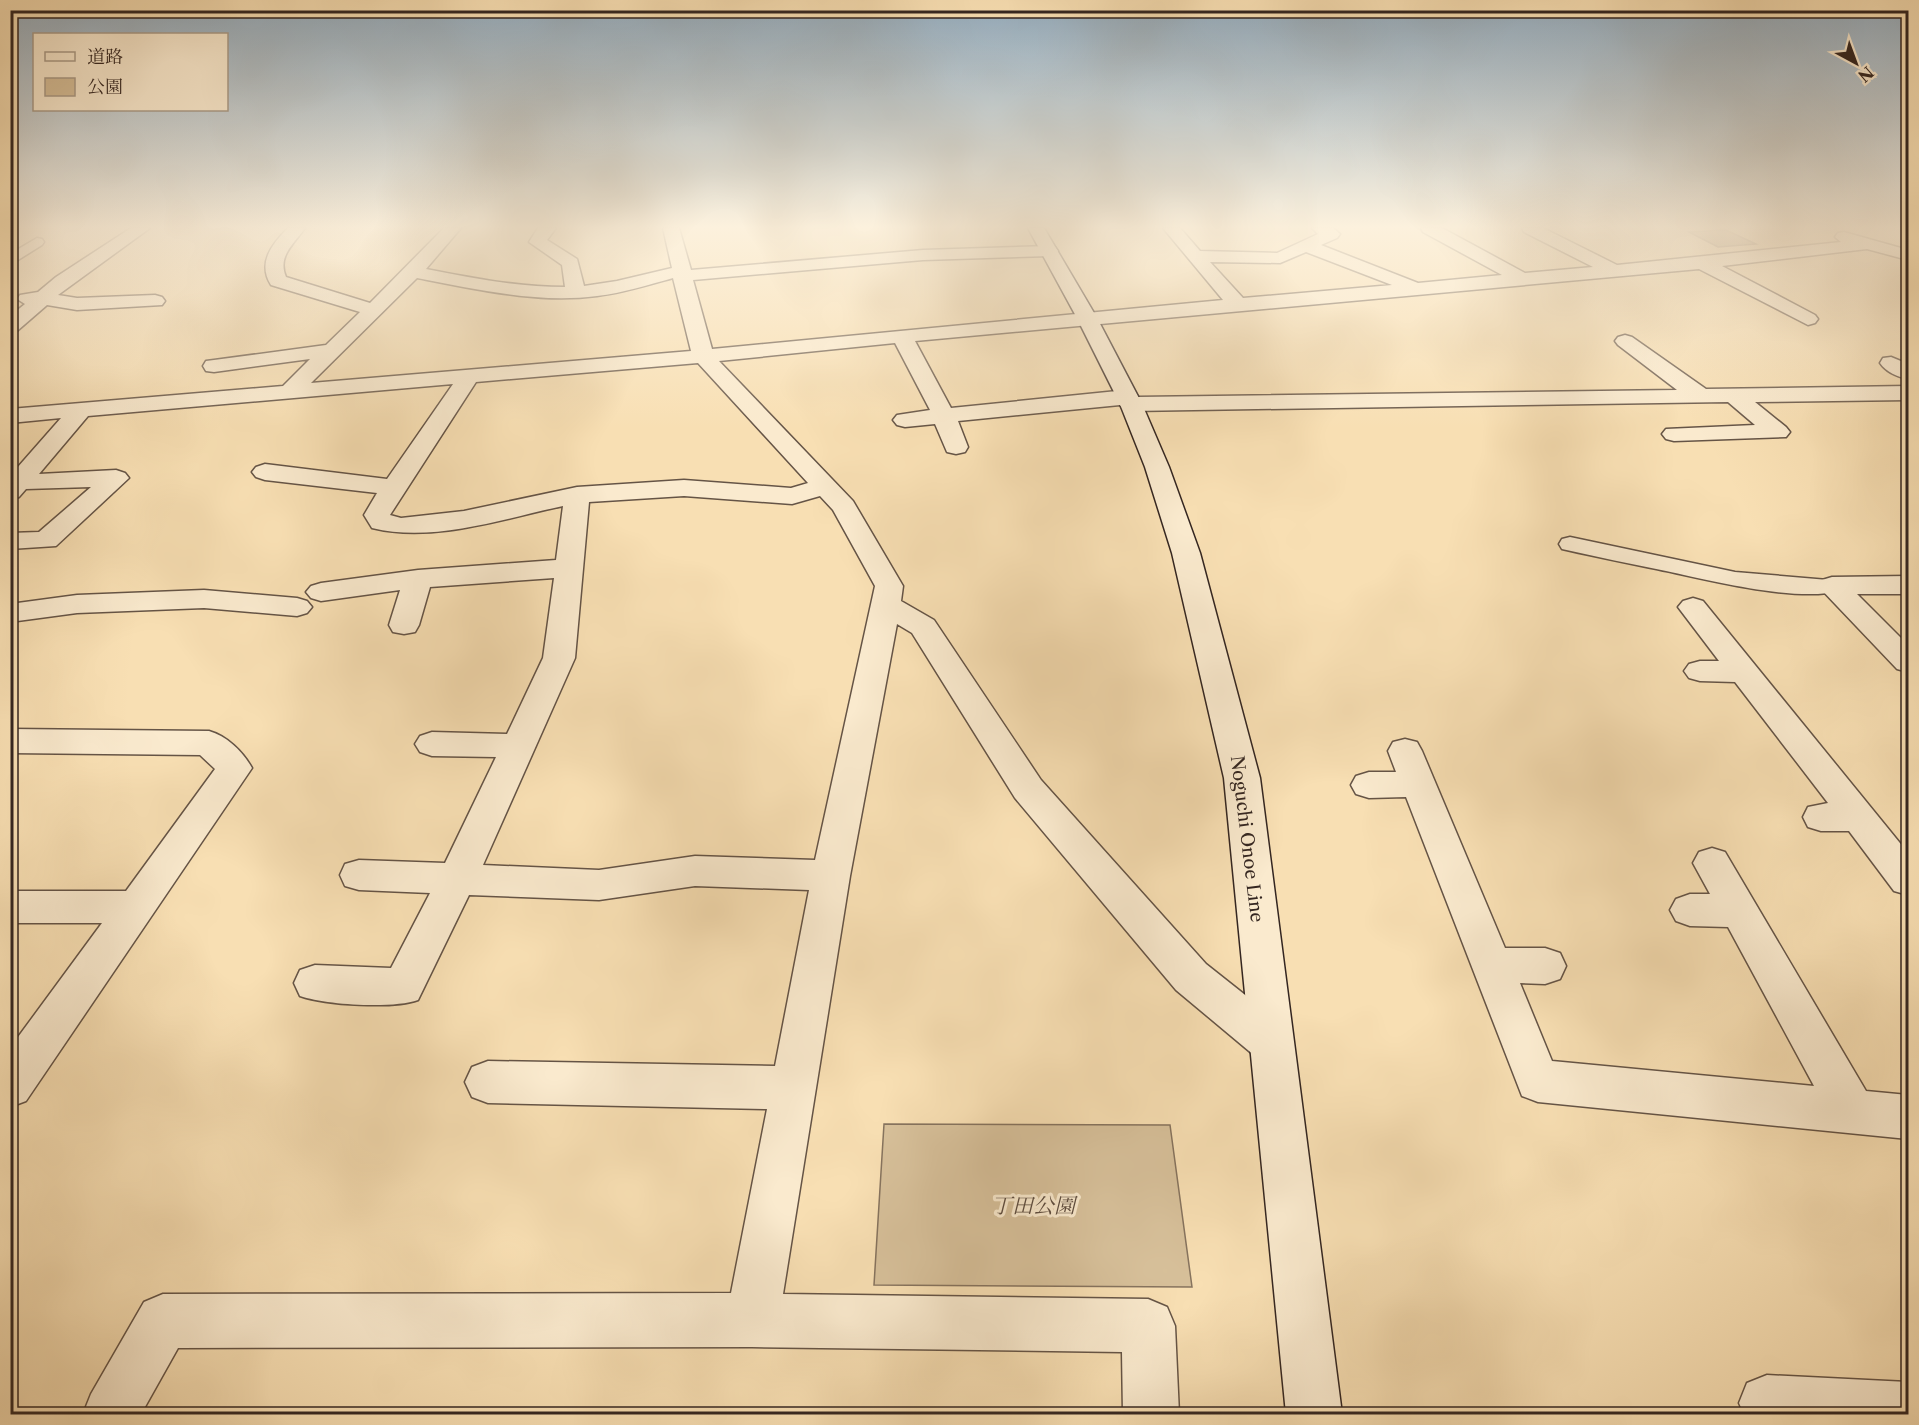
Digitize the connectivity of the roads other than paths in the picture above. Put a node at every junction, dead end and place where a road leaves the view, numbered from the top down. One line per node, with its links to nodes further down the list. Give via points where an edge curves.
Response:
1 (46, 294): 10 (street)
2 (147, 294): 10 (street, via 128,302 77,304)
3 (323, 294): 13 (street)
4 (390, 294): 13 (street)
5 (687, 294): 20 (street)
6 (1074, 294): 14 (street, Noguchi Onoe Line)
7 (1229, 294): 12 (street)
8 (1357, 294): 12 (street)
9 (1762, 294): 15 (street)
10 (41, 298): 11 (street); 16 (street)
11 (10, 300)
12 (1238, 305): 14 (street)
13 (374, 310): 19 (street)
14 (1087, 318): 17 (street); 28 (street, Noguchi Onoe Line)
15 (1808, 319)
16 (10, 327)
17 (902, 336): 20 (street); 31 (street)
18 (1662, 347): 25 (street, via 1630,345)
19 (333, 350): 21 (street); 23 (street)
20 (703, 356): 22 (street); 35 (street)
21 (214, 366)
22 (470, 375): 23 (street); 37 (street)
23 (291, 390): 29 (street)
24 (1908, 393): 26 (street)
25 (1702, 397): 26 (street); 27 (street)
26 (1735, 397): 27 (street, via 1778,432 1683,434)
27 (1653, 398): 28 (street)
28 (1129, 400): 31 (street); 72 (street, Noguchi Onoe Line, via 1161,477 1186,553 1242,778)
29 (81, 410): 30 (street); 36 (street)
30 (10, 416)
31 (944, 416): 32 (street); 33 (street)
32 (905, 420)
33 (956, 447)
34 (265, 472): 37 (street)
35 (826, 486): 38 (street, via 792,496 684,488); 46 (street, via 878,562 889,586)
36 (15, 487): 39 (street, via 116,478 46,540)
37 (394, 487): 38 (street, via 377,515 381,522 401,526 464,519)
38 (577, 495): 41 (street)
39 (10, 541)
40 (1570, 544): 44 (lane, via 1736,579)
41 (568, 568): 42 (street); 56 (street, via 560,658)
42 (418, 579): 45 (street, via 309,599); 50 (street)
43 (1908, 585): 44 (street)
44 (1832, 586): 51 (street)
45 (204, 598): 48 (street, via 76,604); 49 (street)
46 (886, 604): 62 (street); 72 (street, via 923,627 1028,789 1191,977)
47 (1693, 607): 53 (street)
48 (10, 613)
49 (179, 624)
50 (404, 625)
51 (1908, 663)
52 (1700, 671): 53 (street)
53 (1744, 672): 59 (street)
54 (10, 741): 66 (street, via 209,743 235,768)
55 (432, 744): 56 (street)
56 (518, 746): 63 (street)
57 (1369, 785): 69 (street, via 1412,768)
58 (1821, 817): 59 (street)
59 (1860, 818): 64 (street)
60 (1712, 863): 68 (street)
61 (359, 875): 63 (street)
62 (831, 876): 63 (street, via 695,871 599,885); 75 (street)
63 (457, 879): 71 (street, via 403,987)
64 (1908, 880)
65 (10, 907): 66 (street)
66 (136, 907): 74 (street)
67 (1690, 910): 68 (street)
68 (1739, 911): 76 (street)
69 (1491, 965): 70 (street); 76 (street, via 1538,1081)
70 (1545, 966)
71 (315, 983)
72 (1271, 1042): 83 (street, Noguchi Onoe Line)
73 (488, 1082): 75 (street)
74 (10, 1086)
75 (792, 1088): 78 (street)
76 (1853, 1112): 77 (street)
77 (1908, 1117)
78 (752, 1320): 81 (street, via 163,1321); 82 (street, via 1148,1326)
79 (1767, 1403): 80 (street)
80 (1908, 1410)
81 (111, 1414)
82 (1151, 1414)
83 (1314, 1414)

